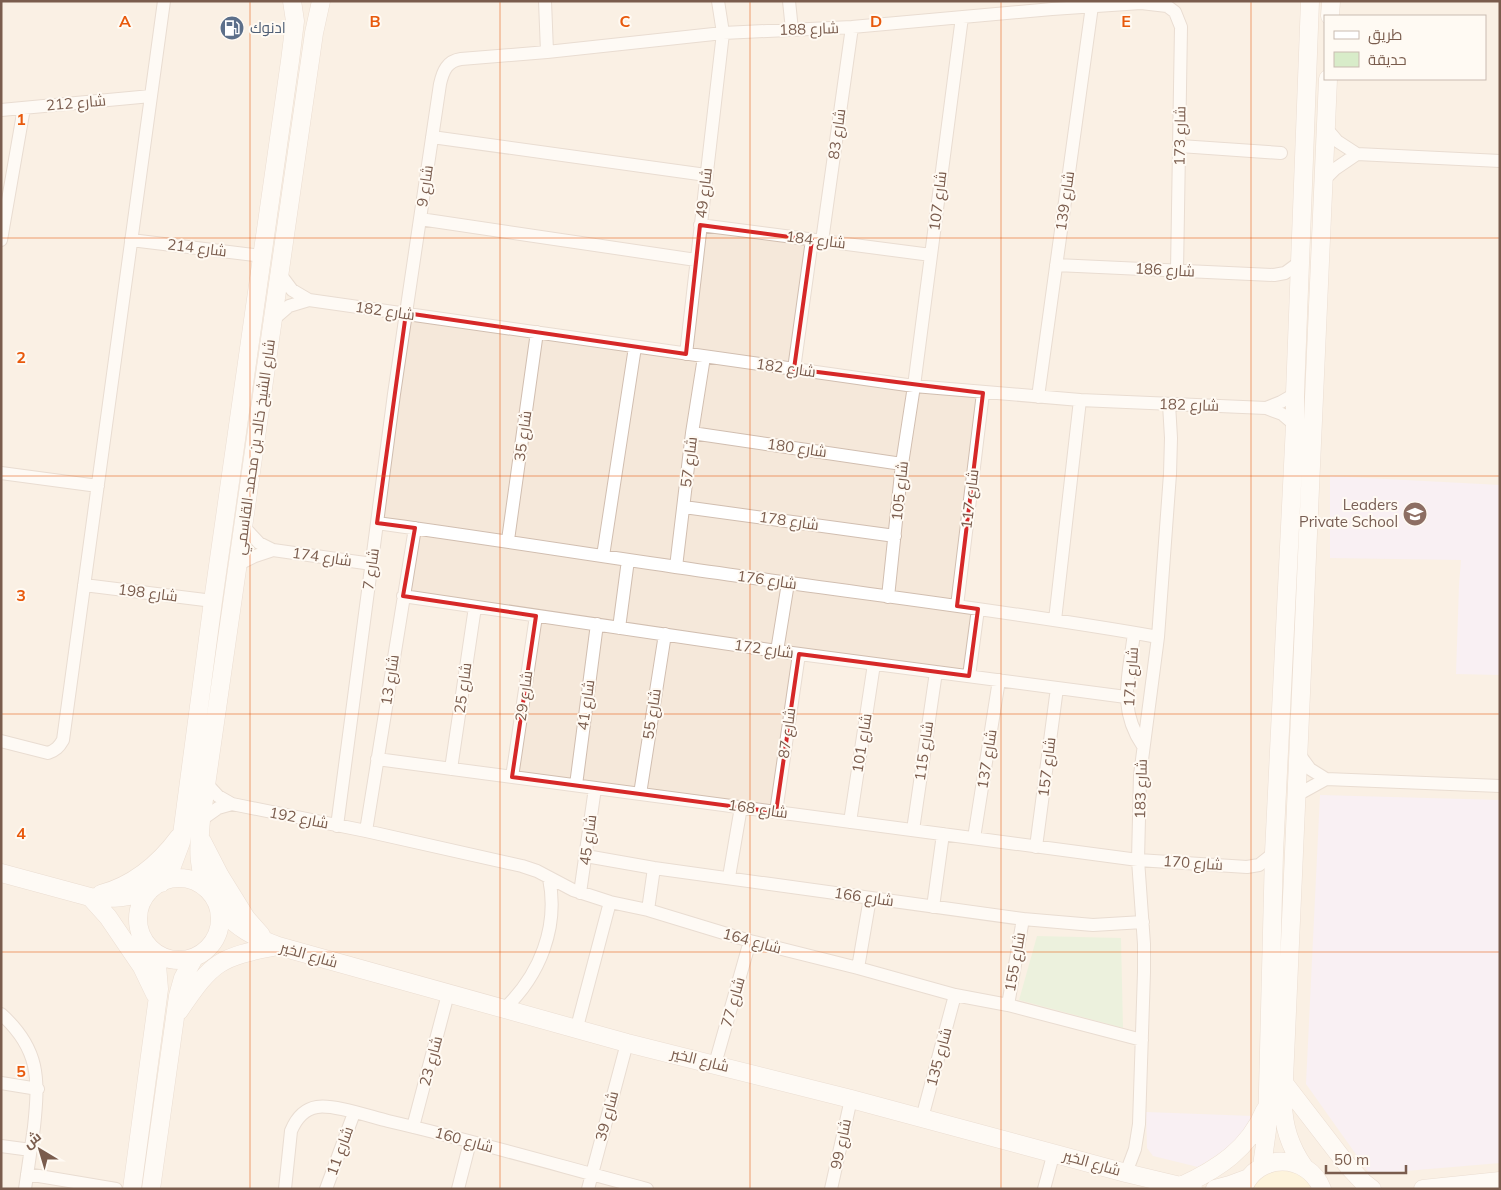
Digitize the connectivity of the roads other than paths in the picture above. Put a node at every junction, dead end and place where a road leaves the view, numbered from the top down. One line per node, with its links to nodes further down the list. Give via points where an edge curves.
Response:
1 (164, 1): 24 (street)
2 (292, 1): 16 (street, شارع الشيخ خالد بن محمد القاسمي)
3 (300, 1): 16 (street)
4 (315, 1): 19 (street)
5 (321, 1): 19 (street, شارع الشيخ خالد بن محمد القاسمي)
6 (545, 1): 21 (street)
7 (718, 1): 20 (street, شارع 49)
8 (789, 1): 18 (street)
9 (1310, 1): 43 (street)
10 (1331, 1): 14 (street)
11 (1052, 5): 12 (street, شارع 188); 15 (street, شارع 188)
12 (1092, 6): 13 (street, شارع 188, via 1149,3); 44 (street, شارع 139)
13 (1167, 6): 29 (street, شارع 173, via 1175,12 1181,27)
14 (1330, 15)
15 (962, 17): 17 (street, شارع 188); 41 (street, شارع 107)
16 (295, 21): 40 (street, شارع الشيخ خالد بن محمد القاسمي)
17 (852, 27): 18 (street, شارع 188); 39 (street, شارع 83)
18 (792, 30): 20 (street, شارع 188)
19 (314, 33): 46 (street, شارع الشيخ خالد بن محمد القاسمي)
20 (723, 33): 21 (street, شارع 188); 33 (street, شارع 49)
21 (547, 52): 22 (street, شارع 188)
22 (452, 62): 28 (street, شارع 9, via 441,77)
23 (1328, 80): 27 (street)
24 (151, 96): 25 (street, 212 شارع); 38 (street)
25 (24, 108): 26 (street, 212 شارع); 37 (street)
26 (1, 110)
27 (1326, 128): 31 (street, via 1336,141); 34 (street)
28 (432, 138): 33 (street); 35 (street, شارع 9)
29 (1180, 146): 30 (street); 45 (street, شارع 173)
30 (1280, 153)
31 (1357, 154): 32 (street); 34 (street, via 1335,168)
32 (1500, 161)
33 (706, 175): 36 (street, شارع 49)
34 (1323, 181): 106 (street)
35 (420, 219): 42 (street); 50 (street, شارع 9)
36 (700, 225): 39 (street, شارع 184); 42 (street, شارع 49)
37 (1, 238)
38 (131, 240): 40 (street, 214 شارع); 68 (street)
39 (817, 240): 41 (street, شارع 184); 56 (street, شارع 83)
40 (262, 256): 85 (street, شارع الشيخ خالد بن محمد القاسمي)
41 (931, 256): 57 (street, شارع 107)
42 (696, 260): 54 (street, شارع 49)
43 (1300, 262): 47 (street, شارع 186, via 1286,272); 48 (street)
44 (1056, 265): 45 (street, شارع 186); 60 (street, شارع 139)
45 (1177, 271): 47 (street, شارع 186)
46 (280, 274): 49 (street, شارع 182, via 292,290); 51 (street, شارع الشيخ خالد بن محمد القاسمي)
47 (1274, 275): 48 (street, via 1288,282)
48 (1298, 294): 59 (street)
49 (308, 300): 50 (street, شارع 182); 51 (street, شارع 182, via 289,306)
50 (406, 313): 52 (street, شارع 182); 70 (street, شارع 7)
51 (274, 319): 71 (street, شارع الشيخ خالد بن محمد القاسمي)
52 (537, 332): 53 (street, شارع 182); 74 (street, شارع 35)
53 (635, 347): 54 (street, شارع 182); 76 (street)
54 (686, 354): 55 (street, شارع 182)
55 (704, 357): 56 (street, شارع 182); 65 (street, شارع 57)
56 (794, 369): 57 (street, شارع 182)
57 (914, 386): 58 (street, شارع 182); 66 (street, شارع 105)
58 (983, 393): 60 (street, شارع 182); 87 (street, شارع 117)
59 (1294, 394): 63 (street, شارع 182); 64 (street)
60 (1038, 397): 61 (street, شارع 182)
61 (1080, 400): 62 (street, شارع 182); 90 (street)
62 (1169, 404): 63 (street, شارع 182); 95 (street, شارع 183, via 1172,456)
63 (1266, 408): 64 (street, شارع 182, via 1282,414)
64 (1295, 425): 129 (street)
65 (692, 433): 66 (street, شارع 180); 69 (street, شارع 57)
66 (902, 464): 73 (street, شارع 105)
67 (1, 473): 68 (street)
68 (98, 486): 82 (street)
69 (684, 507): 73 (street, شارع 178); 80 (street, شارع 57)
70 (377, 523): 72 (street, شارع 176); 79 (street, شارع 7)
71 (244, 527): 75 (street, شارع 174, via 254,539); 78 (street, شارع الشيخ خالد بن محمد القاسمي)
72 (415, 528): 74 (street, شارع 176); 83 (street, شارع 13)
73 (895, 536): 84 (street, شارع 105)
74 (508, 540): 76 (street, شارع 176)
75 (272, 550): 78 (street, شارع 174); 79 (street, شارع 174)
76 (603, 556): 77 (street, شارع 176)
77 (628, 560): 80 (street, شارع 176); 92 (street)
78 (239, 564): 111 (street, شارع الشيخ خالد بن محمد القاسمي)
79 (372, 564): 121 (street, شارع 7)
80 (676, 567): 81 (street, شارع 176)
81 (788, 583): 84 (street, شارع 176); 96 (street)
82 (84, 585): 85 (street, شارع 198); 104 (street, via 60,746 48,753)
83 (403, 596): 86 (street, شارع 172); 107 (street, شارع 13)
84 (888, 598): 87 (street, شارع 176)
85 (213, 601): 125 (street, شارع الشيخ خالد بن محمد القاسمي)
86 (474, 606): 89 (street, شارع 172); 108 (street, شارع 25)
87 (957, 606): 88 (street, شارع 176)
88 (978, 609): 90 (street, شارع 176); 100 (street)
89 (536, 616): 91 (street, شارع 172); 109 (street, شارع 29)
90 (1056, 620): 93 (street, شارع 176)
91 (597, 624): 92 (street, شارع 172); 112 (street, شارع 41)
92 (618, 628): 94 (street, شارع 172)
93 (1134, 633): 95 (street, شارع 176); 103 (street, شارع 171)
94 (664, 634): 96 (street, شارع 172); 115 (street, شارع 55)
95 (1158, 637): 105 (street, شارع 183)
96 (777, 651): 97 (street, شارع 172)
97 (799, 654): 98 (street, شارع 172); 119 (street, شارع 87)
98 (874, 664): 99 (street, شارع 172); 120 (street, شارع 101)
99 (936, 672): 100 (street, شارع 172); 123 (street, شارع 115)
100 (968, 676): 101 (street, شارع 172)
101 (1000, 680): 102 (street, شارع 172); 127 (street, شارع 137)
102 (1057, 688): 103 (street, شارع 172); 128 (street, شارع 157)
103 (1126, 697): 105 (street, شارع 171, via 1130,721)
104 (1, 741)
105 (1143, 746): 131 (street, شارع 183)
106 (1299, 754): 110 (street, via 1310,769); 116 (street)
107 (377, 759): 108 (street, شارع 168); 124 (street, شارع 13)
108 (451, 768): 109 (street, شارع 168)
109 (512, 777): 112 (street, شارع 168)
110 (1326, 779): 113 (street); 116 (street)
111 (207, 784): 117 (street, شارع 192); 122 (street, شارع الشيخ خالد بن محمد القاسمي)
112 (576, 785): 114 (street, شارع 168)
113 (1500, 786)
114 (595, 788): 115 (street, شارع 168); 130 (street, شارع 45)
115 (640, 794): 118 (street, شارع 168)
116 (1297, 795): 166 (street)
117 (232, 804): 121 (street, شارع 192); 122 (street, via 218,808)
118 (741, 807): 119 (street, شارع 168); 135 (street)
119 (776, 812): 120 (street, شارع 168)
120 (850, 822): 123 (street, شارع 168)
121 (337, 826): 124 (street, شارع 192)
122 (201, 827): 139 (street, شارع الشيخ خالد بن محمد القاسمي, via 200,870); 151 (street, via 213,865 249,922)
123 (913, 830): 126 (street, شارع 168)
124 (366, 831): 136 (street, شارع 164, via 509,862)
125 (182, 834): 137 (street, شارع الشيخ خالد بن محمد القاسمي, via 177,857); 141 (street, via 144,874 120,887)
126 (943, 834): 127 (street, شارع 168); 145 (street)
127 (974, 838): 128 (street, شارع 168)
128 (1036, 847): 131 (street, شارع 168)
129 (1274, 853): 132 (street, شارع 170, via 1259,864); 138 (street)
130 (586, 856): 133 (street, شارع 166); 140 (street, شارع 45)
131 (1138, 860): 132 (street, شارع 170); 148 (street, شارع 183)
132 (1247, 866): 138 (street, شارع 170, via 1262,873)
133 (654, 868): 135 (street, شارع 166); 146 (street)
134 (1, 873): 141 (street)
135 (730, 877): 142 (street, شارع 166)
136 (549, 878): 140 (street, شارع 164); 158 (street, via 552,913 545,947 528,981)
137 (156, 886): 139 (street, via 184,878); 141 (street, via 122,898); 149 (street, via 144,899 138,914)
138 (1274, 886): 169 (street)
139 (210, 892): 144 (street)
140 (580, 893): 143 (street, شارع 164)
141 (90, 897): 149 (street, via 111,907); 156 (street, via 108,917 148,976)
142 (870, 898): 145 (street, شارع 166); 153 (street)
143 (610, 902): 146 (street, شارع 164); 161 (street)
144 (219, 908): 151 (street, شارع الخير, via 248,933); 152 (street, via 219,932)
145 (933, 908): 147 (street, شارع 166)
146 (648, 910): 150 (street, شارع 164)
147 (1023, 919): 148 (street, شارع 166, via 1093,925); 157 (street, شارع 155)
148 (1142, 922): 162 (street, شارع 183)
149 (145, 940): 152 (street, via 166,959 182,960); 156 (street, via 159,974)
150 (750, 941): 153 (street, شارع 164); 164 (street, شارع 77)
151 (278, 946): 152 (street, via 242,944); 154 (street, شارع الخير); 160 (street, via 238,954 214,966 192,990)
152 (200, 954): 160 (street, via 183,978)
153 (858, 968): 155 (street, شارع 164)
154 (448, 994): 158 (street, شارع الخير); 172 (street, شارع 23)
155 (955, 995): 157 (street, شارع 164); 171 (street, شارع 135)
156 (158, 1005): 187 (street)
157 (1008, 1005): 162 (street, شارع 164)
158 (504, 1009): 161 (street, شارع الخير)
159 (1, 1014): 167 (street, via 27,1047)
160 (176, 1016): 188 (street)
161 (577, 1028): 163 (street, شارع الخير)
162 (1142, 1040): 178 (street, شارع 183, via 1138,1137)
163 (627, 1042): 164 (street, شارع الخير); 180 (street, شارع 39)
164 (715, 1064): 168 (street, شارع الخير)
165 (1, 1083): 167 (street)
166 (1284, 1083): 177 (street, via 1285,1126); 197 (street, via 1348,1166)
167 (38, 1088): 175 (street)
168 (851, 1099): 171 (street, شارع الخير); 194 (street, شارع 99)
169 (1267, 1105): 181 (street, via 1266,1142); 183 (street, via 1255,1131 1240,1148)
170 (354, 1113): 172 (street, شارع 160); 189 (street, شارع 160, via 325,1106 300,1115 291,1131); 190 (street, شارع 11)
171 (922, 1118): 176 (street, شارع الخير)
172 (413, 1127): 173 (street, شارع 160)
173 (470, 1142): 180 (street, شارع 160); 191 (street)
174 (1, 1146): 175 (street)
175 (31, 1150): 179 (street)
176 (1054, 1152): 178 (street, شارع الخير); 195 (street)
177 (1304, 1167): 181 (street, via 1279,1161); 184 (street)
178 (1126, 1173): 183 (street, شارع الخير)
179 (28, 1174): 185 (street); 186 (street)
180 (592, 1174): 192 (street, شارع 39); 193 (street, شارع 160)
181 (1251, 1178): 196 (street)
182 (1500, 1181): 198 (street)
183 (1186, 1188)
184 (1324, 1188)
185 (25, 1189)
186 (116, 1189)
187 (132, 1189)
188 (151, 1189)
189 (285, 1189)
190 (326, 1189)
191 (458, 1189)
192 (588, 1189)
193 (647, 1189)
194 (831, 1189)
195 (1044, 1189)
196 (1215, 1189)
197 (1372, 1189)
198 (1423, 1189)

